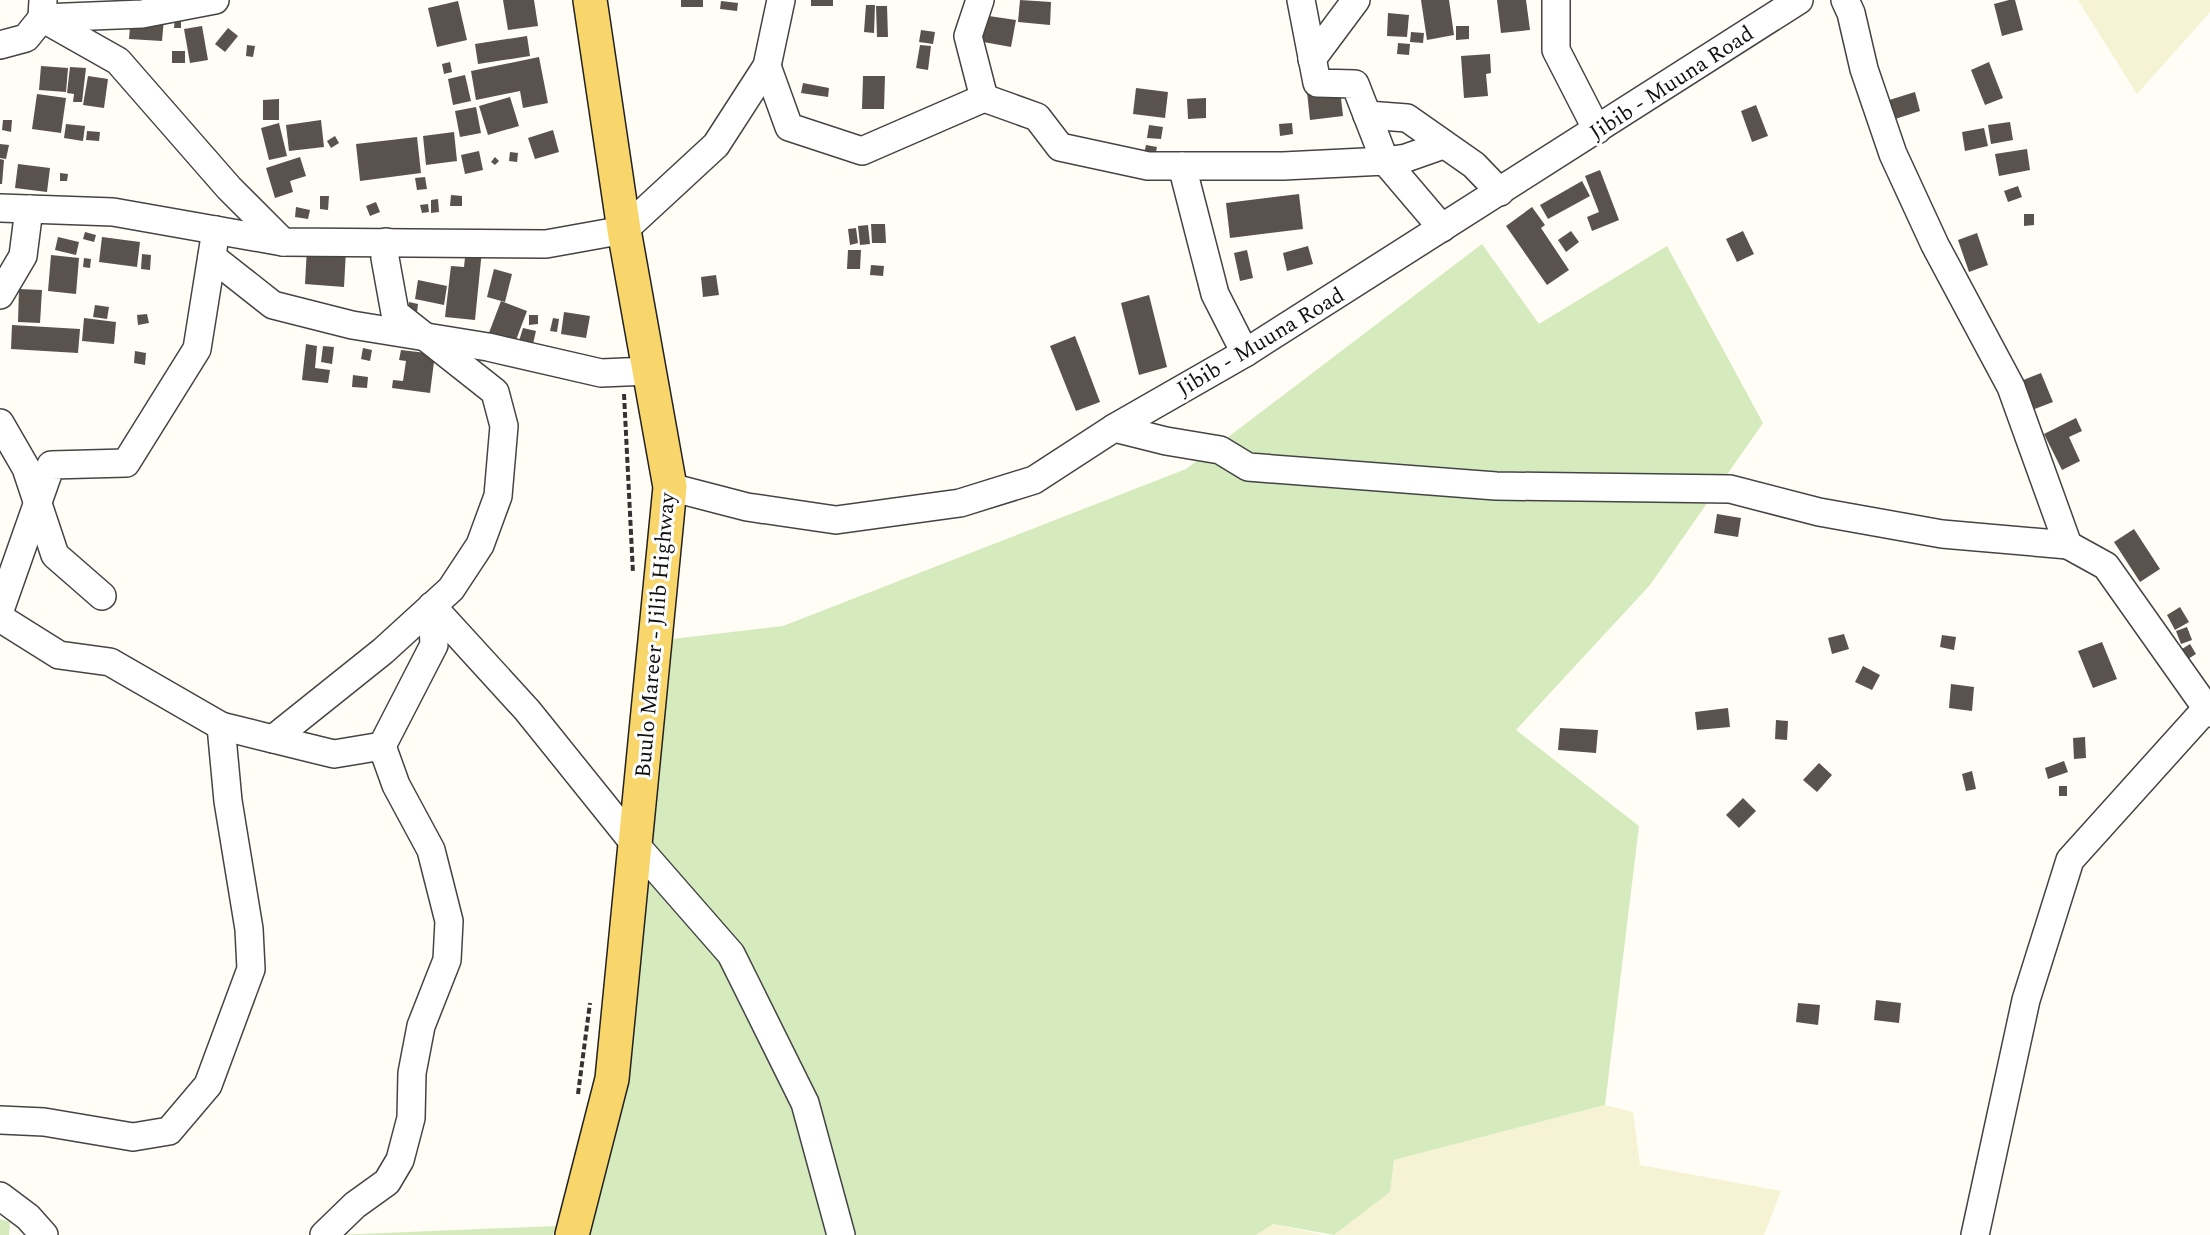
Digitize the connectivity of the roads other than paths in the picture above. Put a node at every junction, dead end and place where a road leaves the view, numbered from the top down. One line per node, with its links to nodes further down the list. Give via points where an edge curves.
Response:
1 (215, 0): 10 (street, via 142,14)
2 (590, 0): 25 (main road, Buulo Mareer - Jilib Highway)
3 (782, 0): 13 (street)
4 (980, 0): 14 (street, via 968,36)
5 (1301, 0): 12 (street)
6 (1356, 0): 12 (street)
7 (1556, 0): 16 (street, via 1556,50)
8 (1845, 0): 37 (street, via 1893,154 1935,245 2011,387)
9 (1790, 4): 16 (street, Jibib - Muuna Road)
10 (43, 9): 11 (street, via 26,38); 26 (street, via 118,61 229,188)
11 (0, 45)
12 (1312, 59): 15 (street, via 1317,83 1355,84)
13 (767, 66): 14 (street, via 789,127 862,151); 25 (street, via 717,144)
14 (984, 98): 19 (street, via 1037,117 1060,147 1148,166)
15 (1367, 115): 17 (street, via 1407,118); 18 (street)
16 (1597, 130): 20 (street, Jibib - Muuna Road)
17 (1443, 145): 18 (street); 20 (street, via 1474,165)
18 (1385, 161): 19 (street); 23 (street)
19 (1182, 166): 31 (street, via 1215,294)
20 (1500, 192): 23 (street, Jibib - Muuna Road)
21 (0, 208): 22 (street)
22 (28, 209): 24 (street, via 113,212); 29 (street, via 23,256)
23 (1442, 228): 31 (street, Jibib - Muuna Road)
24 (216, 230): 26 (street); 28 (street)
25 (624, 231): 27 (street, via 546,244); 32 (main road, Buulo Mareer - Jilib Highway)
26 (283, 242): 27 (street)
27 (386, 242): 30 (street, via 385,258 395,313)
28 (212, 256): 30 (street, via 273,305 352,325); 36 (street, via 196,349 126,463 51,465)
29 (0, 295)
30 (423, 336): 32 (street); 39 (street, via 495,392 504,426 498,496 480,545 451,589)
31 (1245, 353): 34 (street, Jibib - Muuna Road)
32 (636, 378): 35 (main road, Buulo Mareer - Jilib Highway)
33 (0, 423): 36 (street, via 26,468)
34 (1114, 428): 35 (street, Jibib - Muuna Road, via 1034,480 960,503 836,520 747,507); 37 (street, via 1220,450 1248,467 1496,486 1730,489 1819,512 1942,534)
35 (670, 487): 46 (main road, Buulo Mareer - Jilib Highway)
36 (38, 505): 38 (street, via 55,555); 40 (street)
37 (2068, 545): 42 (street, via 2106,566)
38 (102, 596)
39 (432, 606): 44 (street, via 383,651); 45 (street, via 434,645); 46 (street, via 527,710)
40 (0, 610)
41 (0, 618): 43 (street, via 59,655 110,662)
42 (2208, 711): 53 (street, via 2070,860 2026,1000)
43 (221, 726): 44 (street); 47 (street, via 251,969 208,1085 170,1131 133,1137 44,1122)
44 (273, 739): 45 (street, via 334,754)
45 (382, 746): 50 (street, via 396,785 431,850 449,921 447,960 421,1026 412,1073 411,1118 400,1160 387,1182 355,1205)
46 (634, 843): 51 (main road, Buulo Mareer - Jilib Highway, via 612,1079); 52 (street, via 731,954 805,1103)
47 (0, 1120)
48 (0, 1196): 49 (street)
49 (45, 1235)
50 (324, 1235)
51 (572, 1235)
52 (841, 1235)
53 (1975, 1235)

